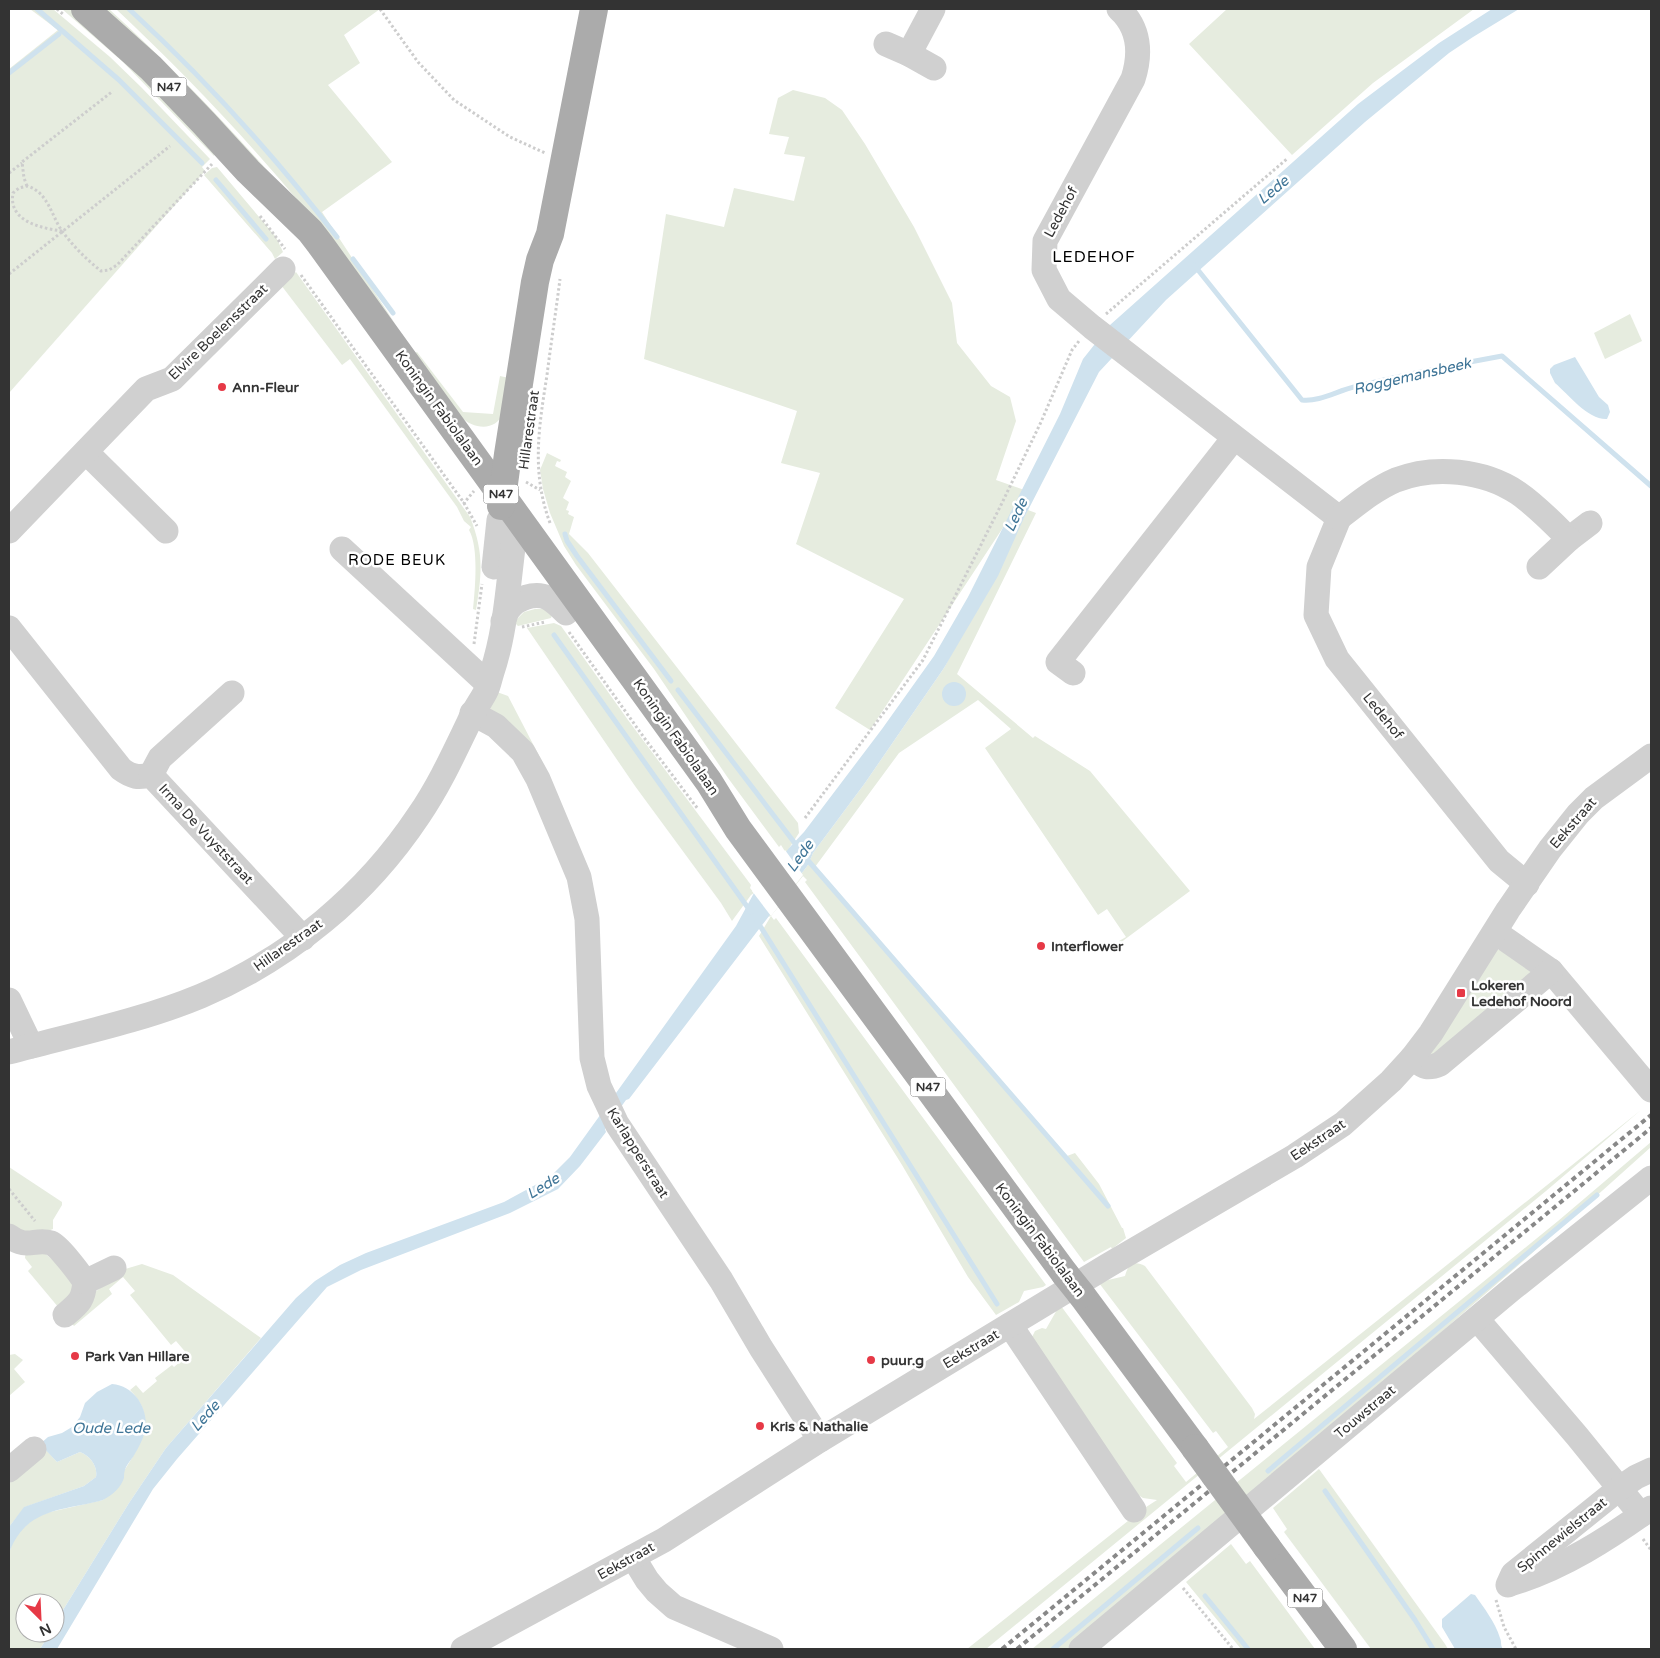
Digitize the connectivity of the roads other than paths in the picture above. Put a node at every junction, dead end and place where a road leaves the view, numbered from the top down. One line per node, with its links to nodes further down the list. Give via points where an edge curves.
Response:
1 (85, 9): 8 (main road, Koningin Fabiolalaan / N47, via 151,68)
2 (594, 9): 9 (main road, Hillarestraat)
3 (934, 9): 6 (street)
4 (1119, 9): 13 (street, Ledehof, via 1134,30 1138,45 1133,80 1045,241 1044,270 1059,299)
5 (886, 44): 6 (street)
6 (909, 54): 7 (street)
7 (934, 68)
8 (248, 171): 12 (main road, Koningin Fabiolalaan / N47, via 310,231); 16 (main road, Koningin Fabiolalaan / N47)
9 (550, 234): 11 (main road, Hillarestraat, via 535,282); 16 (main road, Hillarestraat, via 548,305)
10 (291, 270): 14 (street, Elvire Boelensstraat, via 172,379 146,389)
11 (514, 416): 12 (main road, via 504,431 481,441 467,438); 16 (main road, Hillarestraat)
12 (449, 422): 16 (main road, Koningin Fabiolalaan / N47)
13 (1234, 438): 15 (street, Ledehof); 26 (street)
14 (86, 452): 18 (street, Elvire Boelensstraat); 19 (street)
15 (1339, 518): 20 (street, Ledehof, via 1367,496 1397,480 1425,473 1466,473 1493,480 1517,492); 33 (street, Ledehof, via 1319,567 1316,615 1337,659 1499,861)
16 (499, 522): 23 (main road, Koningin Fabiolalaan / N47); 24 (street, Hillarestraat); 27 (street, Hillarestraat); 32 (main road, Koningin Fabiolalaan / N47, via 709,782)
17 (1590, 523): 20 (street)
18 (9, 531)
19 (166, 531)
20 (1569, 539): 22 (street)
21 (342, 549): 27 (street)
22 (1539, 566)
23 (562, 622): 24 (street, via 547,598 533,596 519,600 508,609); 32 (main road, Koningin Fabiolalaan / N47, via 679,768)
24 (511, 624): 27 (street, Hillarestraat)
25 (9, 628): 31 (street, Irma De Vuyststraat, via 121,769 133,776)
26 (1059, 663)
27 (483, 680): 29 (street, Hillarestraat)
28 (232, 693): 31 (street, via 160,758)
29 (472, 713): 35 (street, Hillarestraat, via 432,794 406,834 356,892); 48 (street, Karlapperstraat, via 496,726 523,752 538,779 579,877 587,919 592,1058 605,1102)
30 (1651, 756): 33 (street, Eekstraat, via 1594,798 1578,814)
31 (151, 775): 35 (street, Irma De Vuyststraat)
32 (738, 829): 59 (main road, Koningin Fabiolalaan / N47, bridge)
33 (1527, 884): 34 (street, Eekstraat)
34 (1495, 932): 36 (street); 39 (street, Eekstraat)
35 (303, 938): 38 (street, Hillarestraat, via 255,969 201,996 151,1014)
36 (1551, 971): 39 (street, via 1440,1064 1424,1067); 40 (street)
37 (9, 1000): 38 (street)
38 (20, 1049)
39 (1412, 1058): 47 (street, Eekstraat, via 1368,1104 1319,1141 1138,1236)
40 (1651, 1090)
41 (1651, 1178): 46 (street, Touwstraat)
42 (9, 1236): 44 (street, via 18,1242 54,1244)
43 (114, 1268): 44 (street)
44 (85, 1282): 45 (street, via 80,1302)
45 (65, 1315)
46 (1477, 1319): 52 (street, Spinnewielstraat); 58 (street, Touwstraat)
47 (1010, 1325): 48 (street, Eekstraat); 53 (street)
48 (820, 1440): 55 (street, Eekstraat)
49 (34, 1449): 50 (street)
50 (9, 1470)
51 (1651, 1470): 52 (street, Spinnewielstraat)
52 (1620, 1488): 54 (street, Spinnewielstraat); 54 (street, Spinnewielstraat, via 1513,1574 1508,1585 1556,1566 1621,1530)
53 (1134, 1510)
54 (1646, 1511)
55 (633, 1558): 56 (street, Eekstraat); 57 (street, via 662,1598 674,1607)
56 (462, 1649)
57 (771, 1649)
58 (1082, 1649)
59 (1343, 1649)

